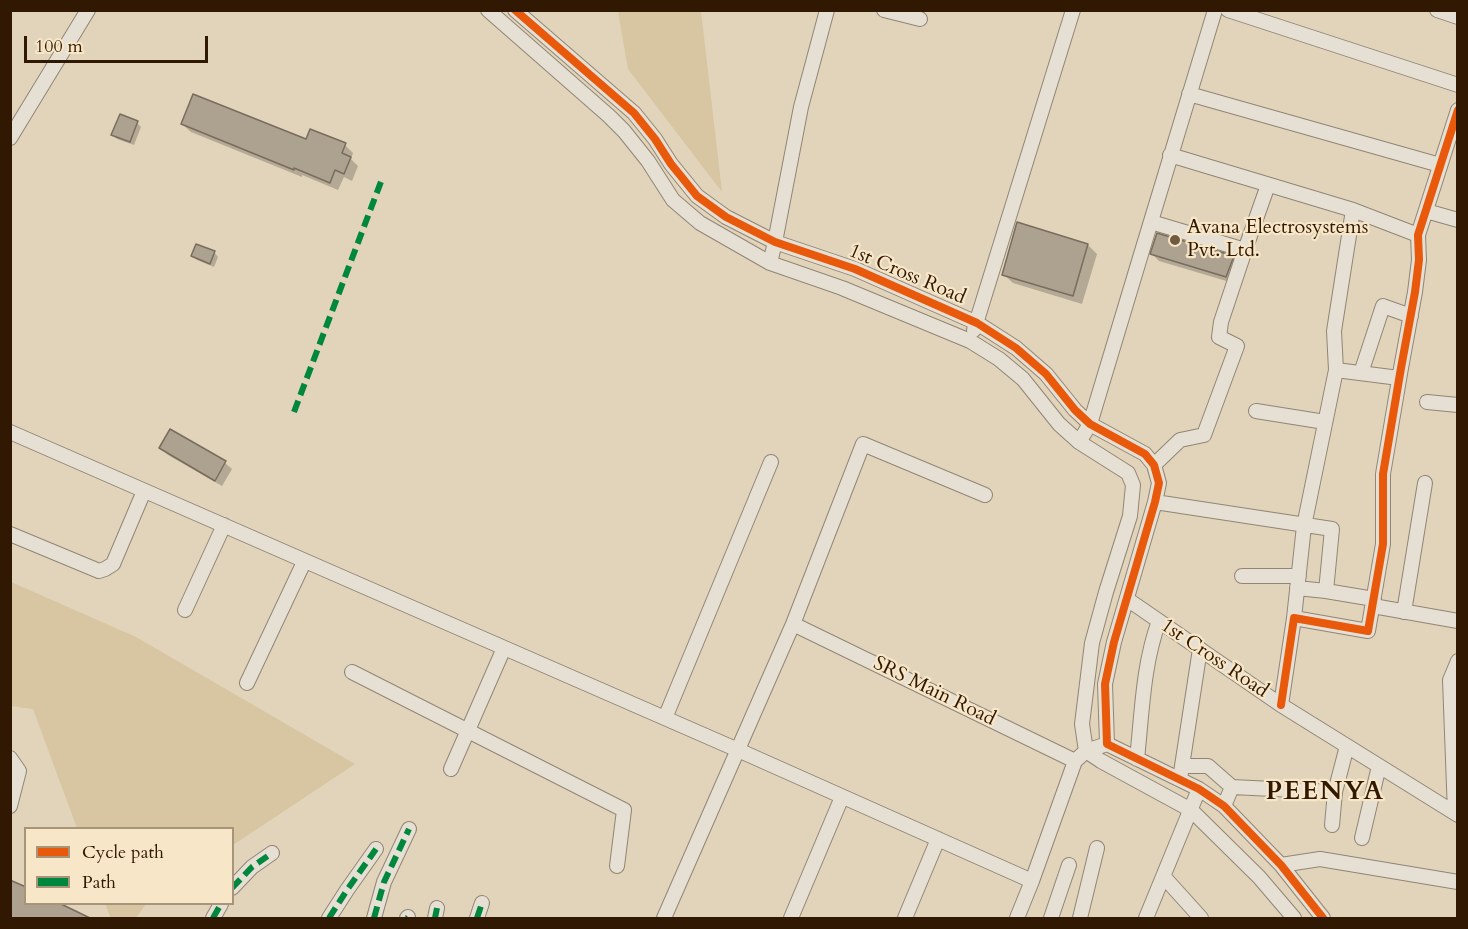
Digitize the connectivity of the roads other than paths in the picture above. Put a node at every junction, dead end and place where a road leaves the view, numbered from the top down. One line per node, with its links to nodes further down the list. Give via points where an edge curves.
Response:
1 (88, 10): 15 (street)
2 (488, 10): 27 (street, via 624,131 673,200 700,223)
3 (515, 10): 25 (street, 1st Cross Road, via 634,113 697,196 726,217)
4 (827, 10): 25 (street, via 801,108)
5 (884, 10): 11 (street)
6 (1073, 10): 29 (street)
7 (1215, 10): 13 (street)
8 (1228, 10): 12 (street)
9 (1437, 10): 10 (street)
10 (1458, 17)
11 (920, 19)
12 (1458, 85)
13 (1189, 94): 17 (street); 18 (street)
14 (1458, 110): 16 (street)
15 (10, 138)
16 (1451, 151): 18 (street)
17 (1170, 155): 19 (street); 23 (street)
18 (1440, 165): 21 (street)
19 (1268, 185): 20 (street); 26 (street)
20 (1353, 210): 24 (street); 31 (street, via 1334,331)
21 (1426, 211): 22 (street); 24 (street)
22 (1458, 220)
23 (1151, 222): 26 (street); 38 (street)
24 (1418, 235): 28 (street, via 1419,260)
25 (775, 242): 27 (street); 29 (street, 1st Cross Road, via 855,269)
26 (1245, 250): 42 (street, via 1219,337 1237,346 1204,435 1180,440)
27 (770, 263): 30 (street)
28 (1411, 316): 32 (street, via 1383,306); 33 (street)
29 (977, 323): 30 (street); 38 (street, 1st Cross Road, via 1039,367)
30 (970, 341): 40 (street, via 1023,379)
31 (1336, 370): 32 (street); 37 (street)
32 (1361, 373): 33 (street)
33 (1399, 378): 55 (street, via 1383,474 1383,544)
34 (1427, 402): 35 (street)
35 (1458, 405)
36 (1256, 411): 37 (street)
37 (1325, 422): 48 (street)
38 (1090, 424): 40 (street); 42 (street, 1st Cross Road, via 1145,454)
39 (10, 432): 44 (street)
40 (1079, 442): 73 (street, via 1128,473 1133,485 1130,516 1092,643 1082,724)
41 (771, 462): 68 (street)
42 (1154, 465): 46 (street, via 1159,483)
43 (1425, 483): 57 (street)
44 (144, 491): 47 (street); 49 (street, via 113,564 99,571)
45 (985, 495): 61 (street, via 863,444)
46 (1155, 502): 48 (street); 54 (street)
47 (224, 525): 50 (street); 56 (street)
48 (1304, 526): 52 (street); 53 (street, via 1332,529)
49 (10, 534)
50 (304, 562): 62 (street); 66 (street)
51 (1242, 576): 52 (street)
52 (1298, 582): 53 (street); 58 (street)
53 (1326, 591): 55 (street)
54 (1126, 599): 59 (street, 1st Cross Road); 70 (street, via 1106,684)
55 (1373, 602): 57 (street); 58 (street, via 1368,631)
56 (185, 610)
57 (1404, 612): 60 (street)
58 (1294, 618): 67 (street)
59 (1160, 621): 63 (street, 1st Cross Road); 75 (street, via 1152,640)
60 (1458, 621)
61 (793, 624): 72 (street); 76 (street, SRS Main Road)
62 (504, 648): 68 (street); 69 (street)
63 (1200, 649): 67 (street, 1st Cross Road); 79 (street)
64 (1458, 661): 87 (street, via 1450,680)
65 (352, 672): 69 (street)
66 (247, 683)
67 (1281, 705): 71 (street, 1st Cross Road)
68 (665, 718): 72 (street)
69 (468, 730): 78 (street); 97 (street, via 624,810)
70 (1107, 744): 73 (street); 75 (street)
71 (1347, 746): 77 (street, 1st Cross Road); 82 (street)
72 (738, 750): 83 (street); 106 (street)
73 (1086, 751): 76 (street); 86 (street)
74 (10, 758): 84 (street, via 19,771)
75 (1137, 759): 79 (street)
76 (1075, 761): 99 (street)
77 (1379, 766): 87 (street, 1st Cross Road); 90 (street)
78 (451, 769)
79 (1181, 773): 80 (street, via 1192,765 1208,766); 81 (street)
80 (1232, 787): 82 (street); 85 (street)
81 (1200, 789): 85 (street); 86 (street)
82 (1335, 792): 88 (street)
83 (842, 797): 91 (street); 107 (street)
84 (10, 806)
85 (1224, 806): 96 (street)
86 (1191, 810): 98 (street); 114 (street)
87 (1456, 814)
88 (1332, 825)
89 (409, 828): 104 (street, via 384,882)
90 (1362, 838)
91 (938, 839): 99 (street); 108 (street)
92 (1097, 848): 111 (street)
93 (376, 849): 103 (street)
94 (272, 853): 101 (street)
95 (1069, 865): 110 (street)
96 (1281, 865): 100 (street, via 1320,859); 115 (street)
97 (617, 866)
98 (1164, 877): 112 (street); 113 (street)
99 (1032, 881): 109 (street)
100 (1458, 882)
101 (234, 886)
102 (482, 903): 105 (street)
103 (330, 918)
104 (374, 918)
105 (477, 918)
106 (664, 918)
107 (792, 918)
108 (905, 918)
109 (1017, 918)
110 (1052, 918)
111 (1081, 918)
112 (1146, 918)
113 (1201, 918)
114 (1294, 918)
115 (1323, 918)

